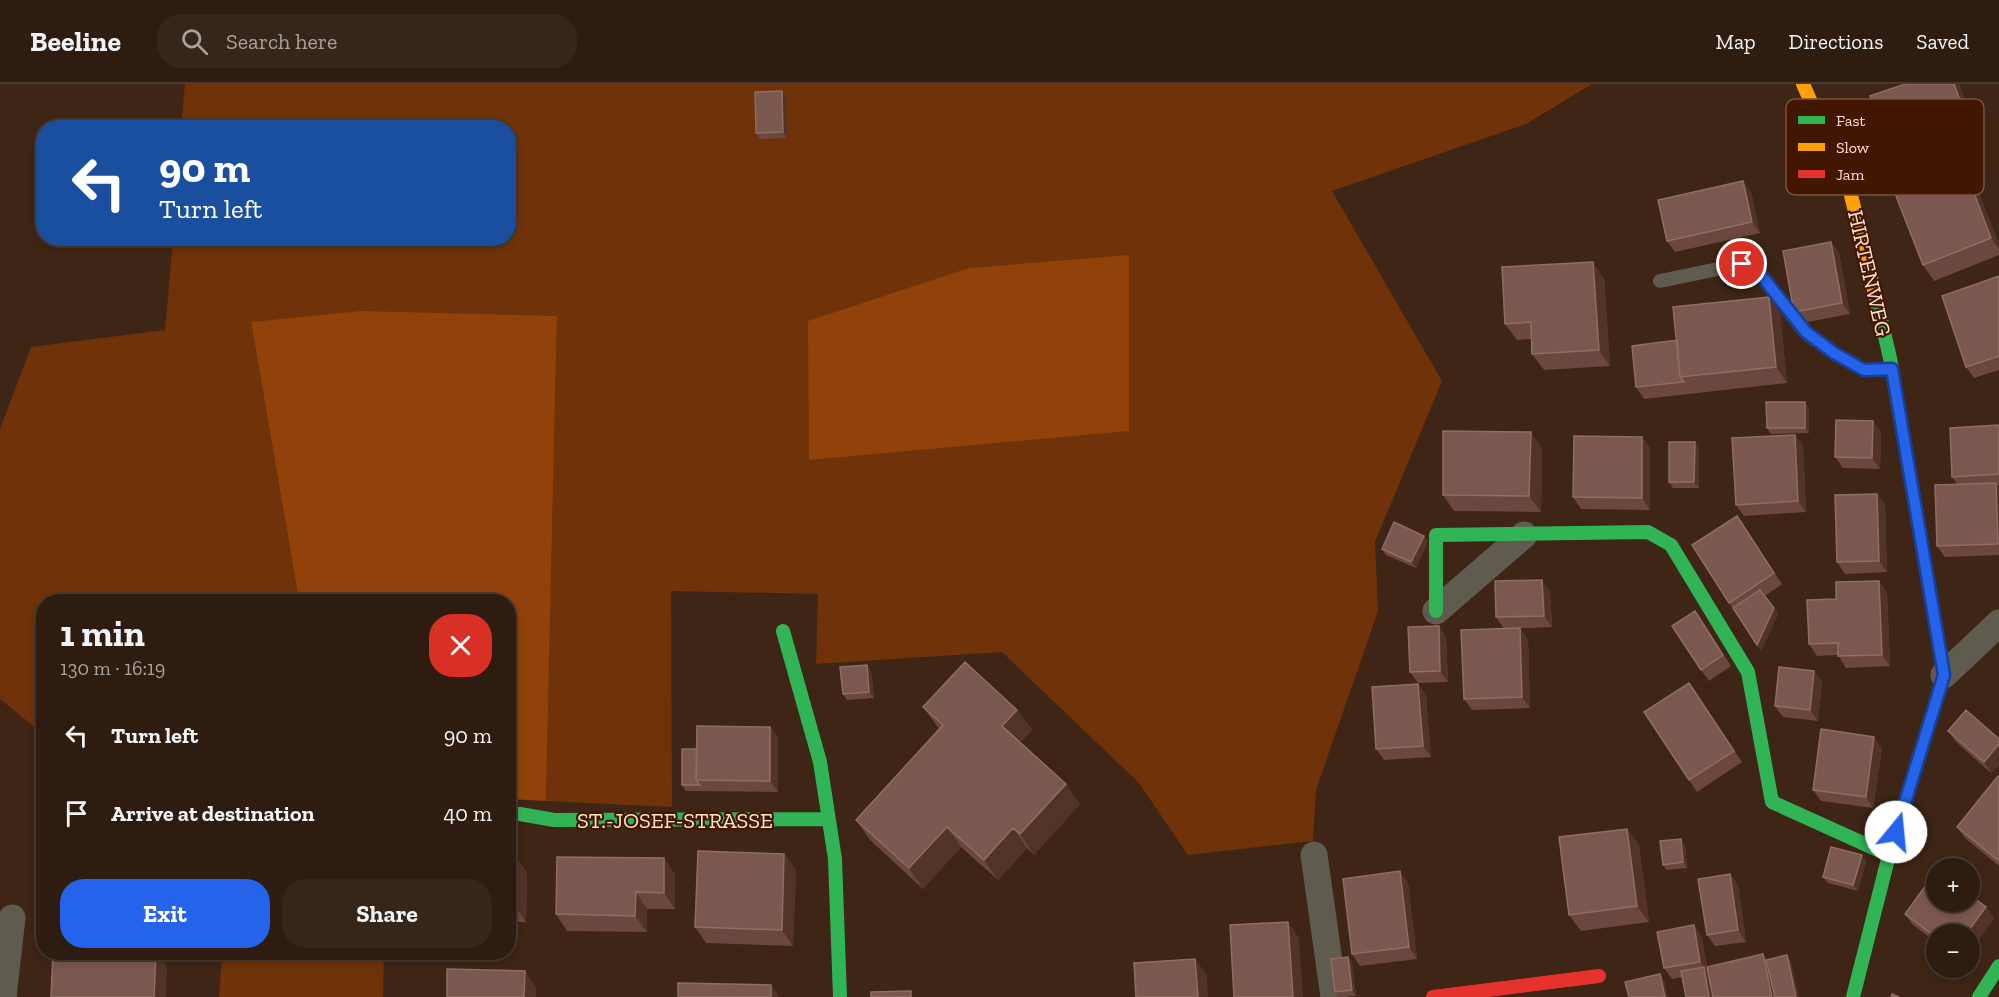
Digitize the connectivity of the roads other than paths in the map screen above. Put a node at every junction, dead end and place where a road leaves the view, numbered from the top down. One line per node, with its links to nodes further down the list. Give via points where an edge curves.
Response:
1 (1803, 84): 2 (street, HIRTENWEG)
2 (1810, 99)
3 (1851, 195): 5 (street, HIRTENWEG)
4 (1660, 281): 5 (lane, via 1742,264 1761,275 1806,332 1834,353 1864,370)
5 (1892, 369): 10 (street, HIRTENWEG)
6 (1524, 535): 7 (street); 7 (street, via 1436,535); 14 (street, via 1648,532 1671,545 1748,672 1772,802)
7 (1436, 611)
8 (1999, 623): 10 (street)
9 (783, 630): 12 (street, via 820,762)
10 (1944, 675): 14 (street, HIRTENWEG)
11 (520, 814): 12 (street, ST.-JOSEF-STRASSE, via 554,820)
12 (829, 819): 19 (street, via 835,859)
13 (1314, 855): 20 (street)
14 (1889, 855): 22 (street, HIRTENWEG)
15 (12, 918): 18 (street)
16 (1999, 966): 23 (street)
17 (1599, 976): 21 (street)
18 (3, 997)
19 (840, 997)
20 (1334, 997)
21 (1433, 997)
22 (1853, 997)
23 (1979, 997)

